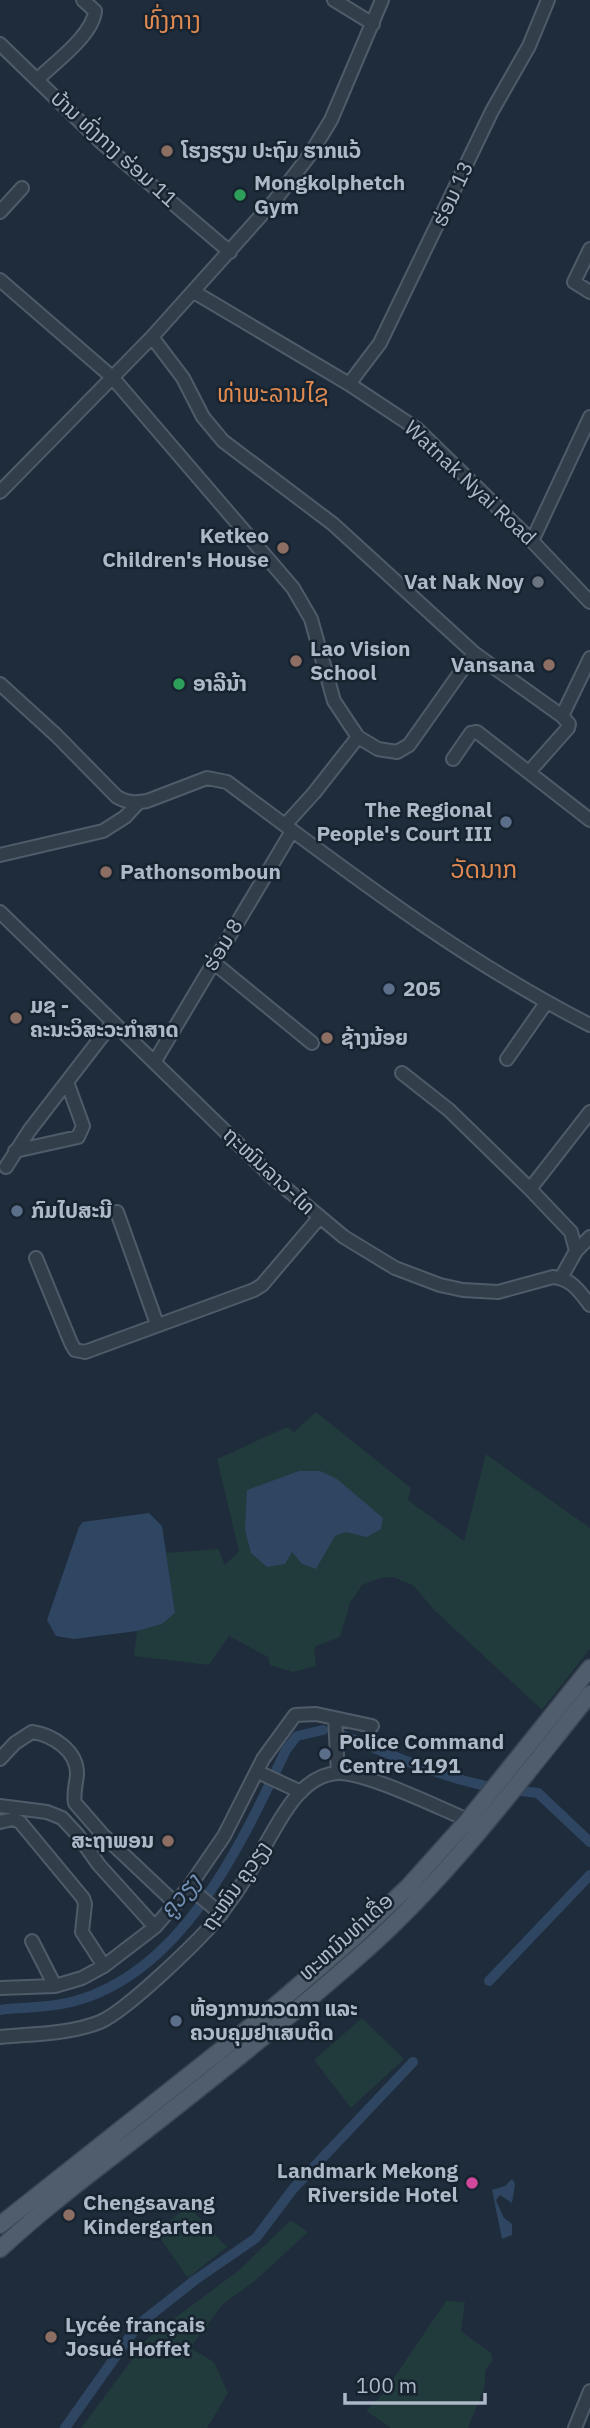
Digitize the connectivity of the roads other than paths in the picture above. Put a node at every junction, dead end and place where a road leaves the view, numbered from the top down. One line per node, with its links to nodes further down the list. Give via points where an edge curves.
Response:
1 (83, 0): 7 (street, via 95,11 94,21)
2 (334, 0): 5 (street)
3 (382, 0): 5 (street)
4 (548, 0): 17 (street, ຮ່ອມ 13, via 380,343)
5 (373, 24): 11 (street, via 331,120 300,167)
6 (0, 44): 7 (street, ບ້ານ ທົ່ງກາງ ຮ່ອມ 11)
7 (37, 79): 11 (street, ບ້ານ ທົ່ງກາງ ຮ່ອມ 11, via 102,143)
8 (22, 188): 9 (street)
9 (0, 212)
10 (590, 249): 14 (street, via 574,282)
11 (230, 252): 13 (street)
12 (0, 280): 16 (street)
13 (194, 292): 15 (street); 17 (street, Watnak Nyai Road)
14 (590, 292)
15 (152, 337): 16 (street); 24 (street, via 223,441 333,524)
16 (112, 377): 20 (street); 28 (street, via 293,588 311,619 334,701)
17 (349, 384): 22 (street, Watnak Nyai Road, via 417,429)
18 (590, 417): 22 (street)
19 (0, 469): 20 (street)
20 (11, 480): 21 (street)
21 (0, 492)
22 (532, 541): 23 (street, Watnak Nyai Road)
23 (590, 602)
24 (474, 653): 27 (street); 28 (street, via 409,745 397,752 378,749)
25 (590, 658): 27 (street)
26 (0, 684): 31 (street, via 117,797)
27 (562, 716): 30 (street, via 568,728)
28 (358, 737): 33 (street, ຮ່ອມ 8)
29 (453, 758): 30 (street, via 471,733 477,732)
30 (529, 772): 32 (street)
31 (138, 803): 33 (street, via 214,778 227,782); 34 (street, via 103,831)
32 (590, 820)
33 (289, 828): 36 (street, ຮ່ອມ 8); 37 (street, via 434,933)
34 (0, 855)
35 (0, 912): 38 (street, ຖະໜົນລາວ-ໄທ)
36 (213, 962): 40 (street); 42 (street, ຮ່ອມ 8)
37 (546, 1003): 39 (street); 41 (street)
38 (113, 1022): 42 (street, ຖະໜົນລາວ-ໄທ); 44 (street)
39 (590, 1025)
40 (312, 1043)
41 (507, 1059)
42 (155, 1061): 50 (street, ຖະໜົນລາວ-ໄທ)
43 (402, 1073): 48 (street, via 449,1110)
44 (67, 1082): 46 (street); 46 (street, via 83,1126 78,1137)
45 (590, 1112): 48 (street)
46 (15, 1151): 47 (street)
47 (6, 1167)
48 (530, 1189): 52 (street, via 571,1233)
49 (117, 1212): 56 (street)
50 (319, 1218): 54 (street, ຖະໜົນລາວ-ໄທ, via 395,1268 450,1287 498,1292); 56 (street, via 254,1290)
51 (590, 1237): 52 (street)
52 (576, 1251): 54 (street)
53 (36, 1258): 56 (street, via 75,1350 85,1352)
54 (561, 1278): 55 (street, via 572,1283)
55 (590, 1305)
56 (157, 1324)
57 (590, 1668): 61 (main road)
58 (590, 1694): 61 (main road)
59 (335, 1719): 60 (street); 63 (street, via 295,1715 263,1759); 64 (street)
60 (372, 1726)
61 (528, 1758): 68 (main road, ທະຫນົນທ່າເດື່ອ)
62 (0, 1759): 70 (street, via 32,1732 58,1742 75,1763 75,1803)
63 (261, 1773): 65 (street); 69 (street)
64 (338, 1773): 65 (street, ຖະໜົນ ຄູວຽງ); 68 (street, via 365,1778)
65 (297, 1790): 71 (street, ຖະໜົນ ຄູວຽງ)
66 (0, 1807): 72 (street, via 62,1818)
67 (0, 1822): 74 (street, via 20,1822 83,1898 82,1932)
68 (474, 1825): 78 (main road, ທະຫນົນທ່າເດື່ອ, via 356,1936 255,2022); 79 (main road, ທະຫນົນທ່າເດື່ອ, via 420,1898 368,1948)
69 (190, 1888): 70 (street); 71 (street)
70 (176, 1904): 72 (street)
71 (217, 1910): 77 (street, ຖະໜົນ ຄູວຽງ, via 186,1950 100,2022)
72 (155, 1927): 74 (street)
73 (32, 1941): 75 (street)
74 (104, 1966): 75 (street)
75 (55, 1986): 76 (street)
76 (0, 1988)
77 (0, 2037)
78 (0, 2225)
79 (0, 2249)
80 (590, 2391): 81 (street)
81 (575, 2428)

